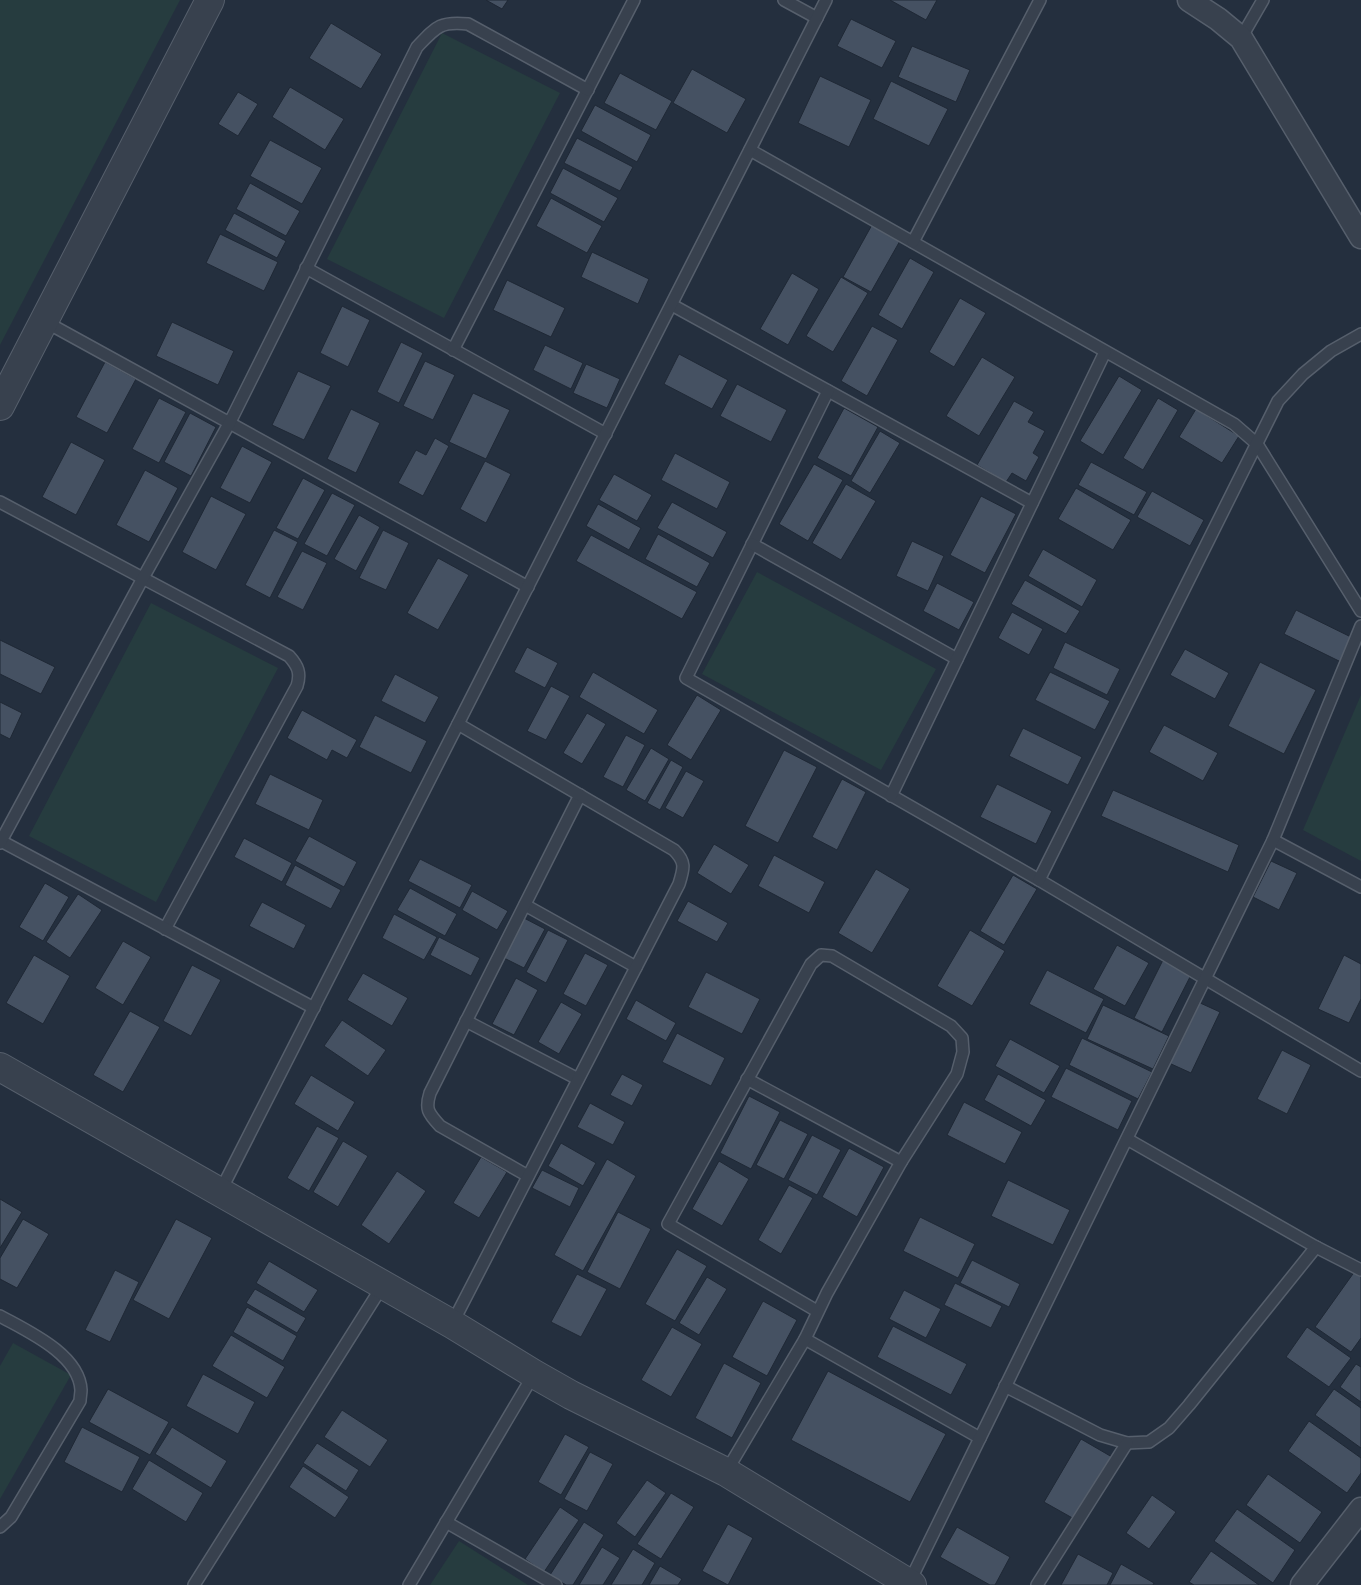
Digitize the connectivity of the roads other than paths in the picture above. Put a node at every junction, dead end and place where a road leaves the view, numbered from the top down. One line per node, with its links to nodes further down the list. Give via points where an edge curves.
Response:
1 (210, 0): 16 (street)
2 (634, 0): 10 (lane)
3 (784, 0): 8 (lane)
4 (826, 0): 8 (lane)
5 (1040, 0): 13 (lane)
6 (1189, 0): 9 (street)
7 (1263, 0): 9 (lane)
8 (817, 18): 11 (lane)
9 (1241, 38): 12 (street)
10 (588, 90): 14 (lane, via 468,24 454,22 436,28 417,47); 18 (lane)
11 (750, 150): 13 (lane); 15 (lane)
12 (1361, 236)
13 (912, 242): 19 (lane)
14 (306, 268): 18 (lane); 22 (lane)
15 (672, 305): 20 (lane); 23 (lane)
16 (44, 321): 21 (street); 22 (lane)
17 (1361, 334): 24 (lane, via 1331,351 1303,374 1278,401)
18 (454, 350): 23 (lane)
19 (1105, 352): 24 (lane, via 1234,424); 26 (lane)
20 (828, 390): 26 (lane); 27 (lane)
21 (0, 406)
22 (230, 422): 28 (lane); 29 (lane)
23 (606, 434): 29 (lane)
24 (1257, 444): 30 (lane); 38 (lane)
25 (0, 502): 28 (lane)
26 (1032, 504): 32 (lane)
27 (752, 544): 32 (lane); 35 (lane, via 686,678)
28 (143, 578): 37 (lane); 41 (lane, via 289,656 297,665 300,676)
29 (528, 587): 33 (lane)
30 (1361, 611)
31 (1361, 626): 36 (lane)
32 (958, 659): 35 (lane)
33 (458, 724): 34 (lane); 44 (lane)
34 (580, 795): 40 (lane); 42 (lane, via 674,850 682,858 679,884)
35 (891, 796): 38 (lane)
36 (1273, 840): 39 (lane); 43 (lane)
37 (0, 842): 41 (lane)
38 (1039, 880): 43 (lane)
39 (1361, 887)
40 (525, 905): 42 (lane); 45 (lane)
41 (165, 929): 44 (lane)
42 (636, 967): 48 (lane)
43 (1206, 978): 47 (lane); 50 (lane)
44 (314, 1008): 53 (lane)
45 (466, 1021): 48 (lane); 52 (lane, via 430,1093 427,1103 429,1114 440,1126)
46 (0, 1067): 53 (street)
47 (1361, 1071)
48 (578, 1079): 52 (lane)
49 (747, 1079): 51 (lane); 51 (lane, via 811,964 821,956 832,956 951,1026 962,1038 963,1052 957,1074); 57 (lane, via 668,1224)
50 (1127, 1139): 54 (lane); 62 (lane)
51 (901, 1162): 57 (lane)
52 (528, 1176): 59 (lane)
53 (220, 1192): 56 (street)
54 (1316, 1247): 55 (lane); 64 (lane, via 1169,1428 1149,1442)
55 (1361, 1270)
56 (383, 1284): 59 (street); 70 (lane)
57 (818, 1311): 60 (lane)
58 (0, 1316): 68 (lane, via 64,1356 75,1371 81,1389 80,1401 11,1517)
59 (452, 1324): 61 (street)
60 (805, 1339): 63 (lane); 65 (lane)
61 (534, 1374): 65 (street); 67 (lane)
62 (1005, 1386): 63 (lane); 64 (lane, via 1100,1435)
63 (980, 1438): 69 (lane)
64 (1127, 1443): 73 (lane)
65 (726, 1472): 69 (street)
66 (1361, 1509): 74 (street)
67 (446, 1522): 71 (lane); 72 (lane)
68 (0, 1527)
69 (911, 1584)
70 (194, 1585)
71 (409, 1585)
72 (556, 1585)
73 (1038, 1585)
74 (1302, 1585)

